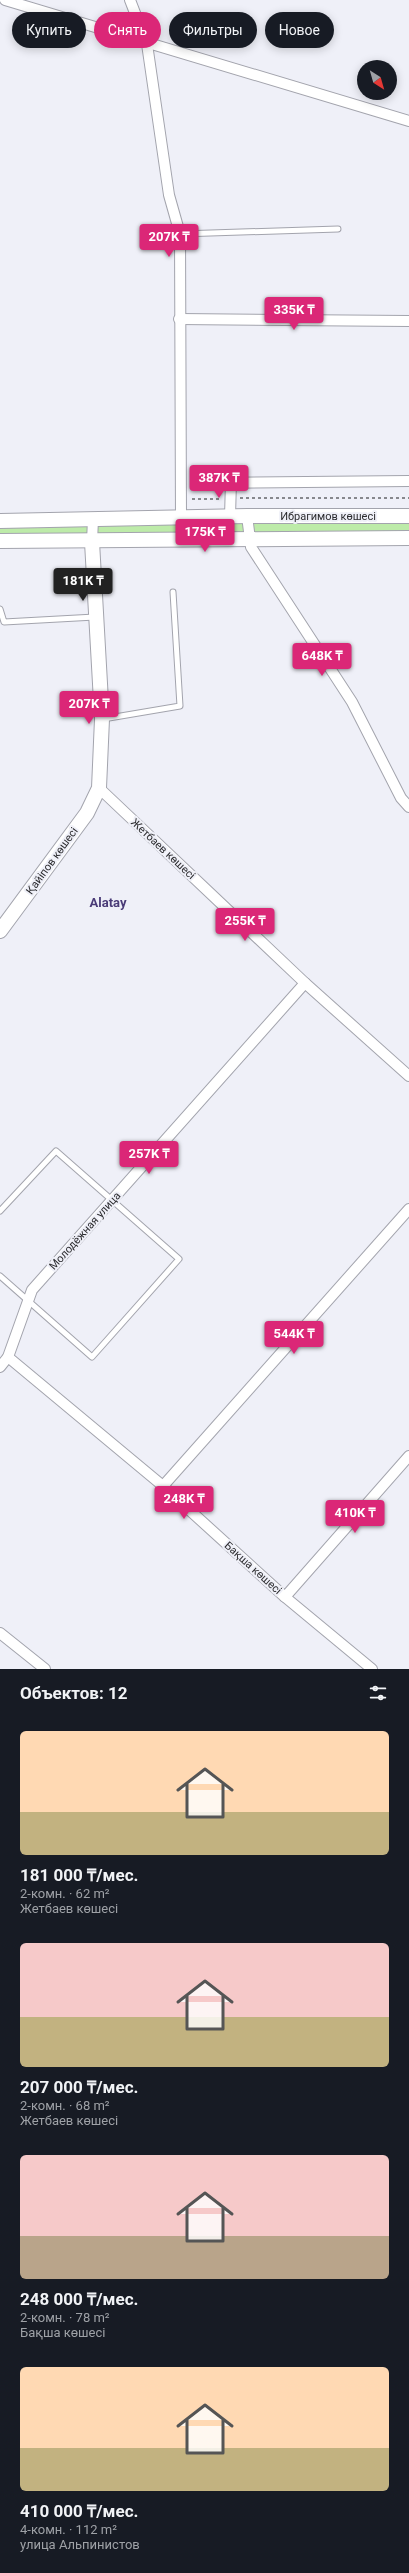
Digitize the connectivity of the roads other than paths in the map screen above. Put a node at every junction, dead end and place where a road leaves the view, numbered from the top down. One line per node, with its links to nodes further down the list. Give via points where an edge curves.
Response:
1 (5, 0): 4 (street)
2 (130, 0): 3 (street)
3 (135, 12)
4 (94, 28)
5 (148, 48): 9 (street, via 169,195)
6 (161, 48): 7 (street)
7 (409, 120)
8 (338, 230): 9 (lane)
9 (180, 234): 10 (street)
10 (179, 319): 11 (street); 17 (street)
11 (409, 321)
12 (231, 481): 13 (street); 14 (street); 18 (street)
13 (409, 481)
14 (202, 483)
15 (247, 516): 16 (street, Ибрагимов көшесі); 18 (street, Ибрагимов көшесі); 22 (street)
16 (409, 516)
17 (180, 517): 18 (street, Ибрагимов көшесі); 19 (street, Ибрагимов көшесі)
18 (230, 517)
19 (94, 519): 20 (street, Ибрагимов көшесі); 24 (street)
20 (0, 521)
21 (409, 538): 22 (street, Ибрагимов көшесі)
22 (248, 540): 24 (street, Ибрагимов көшесі); 30 (street, via 352,702 400,798)
23 (0, 541): 24 (street, Ибрагимов көшесі)
24 (92, 542): 27 (street)
25 (173, 592): 28 (lane, via 180,706)
26 (0, 609): 27 (lane, via 4,622)
27 (97, 617): 28 (street)
28 (102, 719): 29 (street)
29 (99, 788): 31 (street, Қайіпов көшесі, via 87,813); 32 (street, Жетбаев көшесі)
30 (409, 807)
31 (0, 930)
32 (305, 983): 33 (street, Жетбаев көшесі); 34 (street, Молодёжная улица)
33 (409, 1076)
34 (112, 1201): 36 (lane, via 56,1151); 38 (street, Молодёжная улица, via 32,1290); 38 (lane, via 178,1260 92,1357)
35 (409, 1209): 42 (street)
36 (0, 1211)
37 (0, 1276): 38 (lane)
38 (27, 1302): 39 (street, Молодёжная улица)
39 (8, 1357): 40 (street, Молодёжная улица); 42 (street, Бақша көшесі)
40 (0, 1367)
41 (409, 1456): 43 (street)
42 (163, 1486): 43 (street, Бақша көшесі)
43 (285, 1597): 46 (street, Бақша көшесі)
44 (0, 1633): 45 (street)
45 (45, 1669)
46 (372, 1669)

